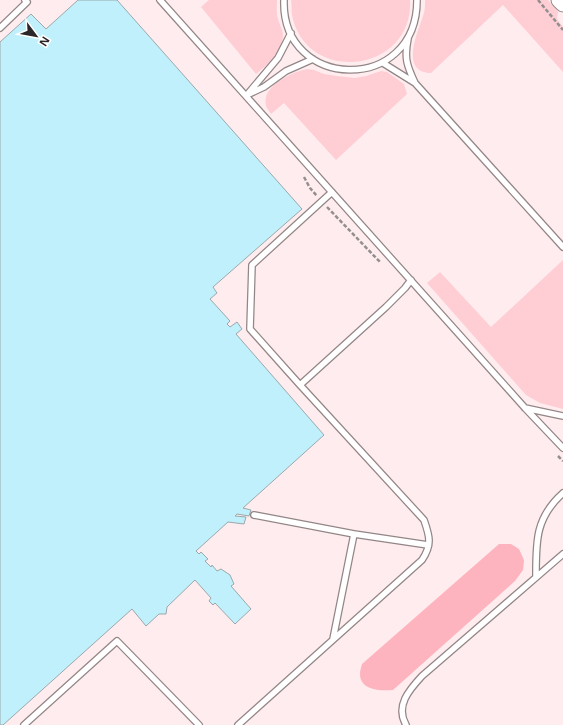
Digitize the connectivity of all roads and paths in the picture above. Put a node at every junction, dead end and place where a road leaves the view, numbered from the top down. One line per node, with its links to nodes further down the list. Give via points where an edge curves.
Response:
1 (160, 0): 15 (lane)
2 (284, 0): 10 (lane, via 286,21)
3 (418, 0): 11 (lane, via 414,26)
4 (538, 0): 9 (path)
5 (560, 0): 7 (main road)
6 (27, 1): 8 (lane)
7 (563, 4)
8 (0, 28)
9 (563, 30)
10 (291, 33): 12 (lane, via 304,52); 15 (lane, via 278,58)
11 (408, 38): 13 (lane, via 397,52); 14 (lane, via 405,51 407,65)
12 (313, 59): 13 (lane, via 347,71 366,69); 15 (lane, via 286,71)
13 (383, 63): 14 (lane)
14 (415, 83): 17 (lane)
15 (246, 96): 16 (lane)
16 (332, 192): 18 (lane); 19 (lane, via 252,265 250,329)
17 (563, 247)
18 (411, 280): 19 (lane, via 386,307); 20 (lane)
19 (300, 386): 26 (lane, via 424,520 429,536)
20 (525, 408): 21 (lane); 22 (lane)
21 (563, 416)
22 (563, 448)
23 (563, 493): 28 (lane, via 552,502 544,514 539,530)
24 (254, 515): 25 (lane)
25 (354, 534): 26 (lane); 29 (lane)
26 (428, 545): 29 (lane, via 422,560)
27 (563, 554): 28 (lane)
28 (536, 577): 33 (lane, via 422,676 404,698 402,709)
29 (333, 640): 32 (lane)
30 (24, 725): 31 (lane, via 116,641)
31 (199, 725)
32 (238, 725)
33 (406, 725)

